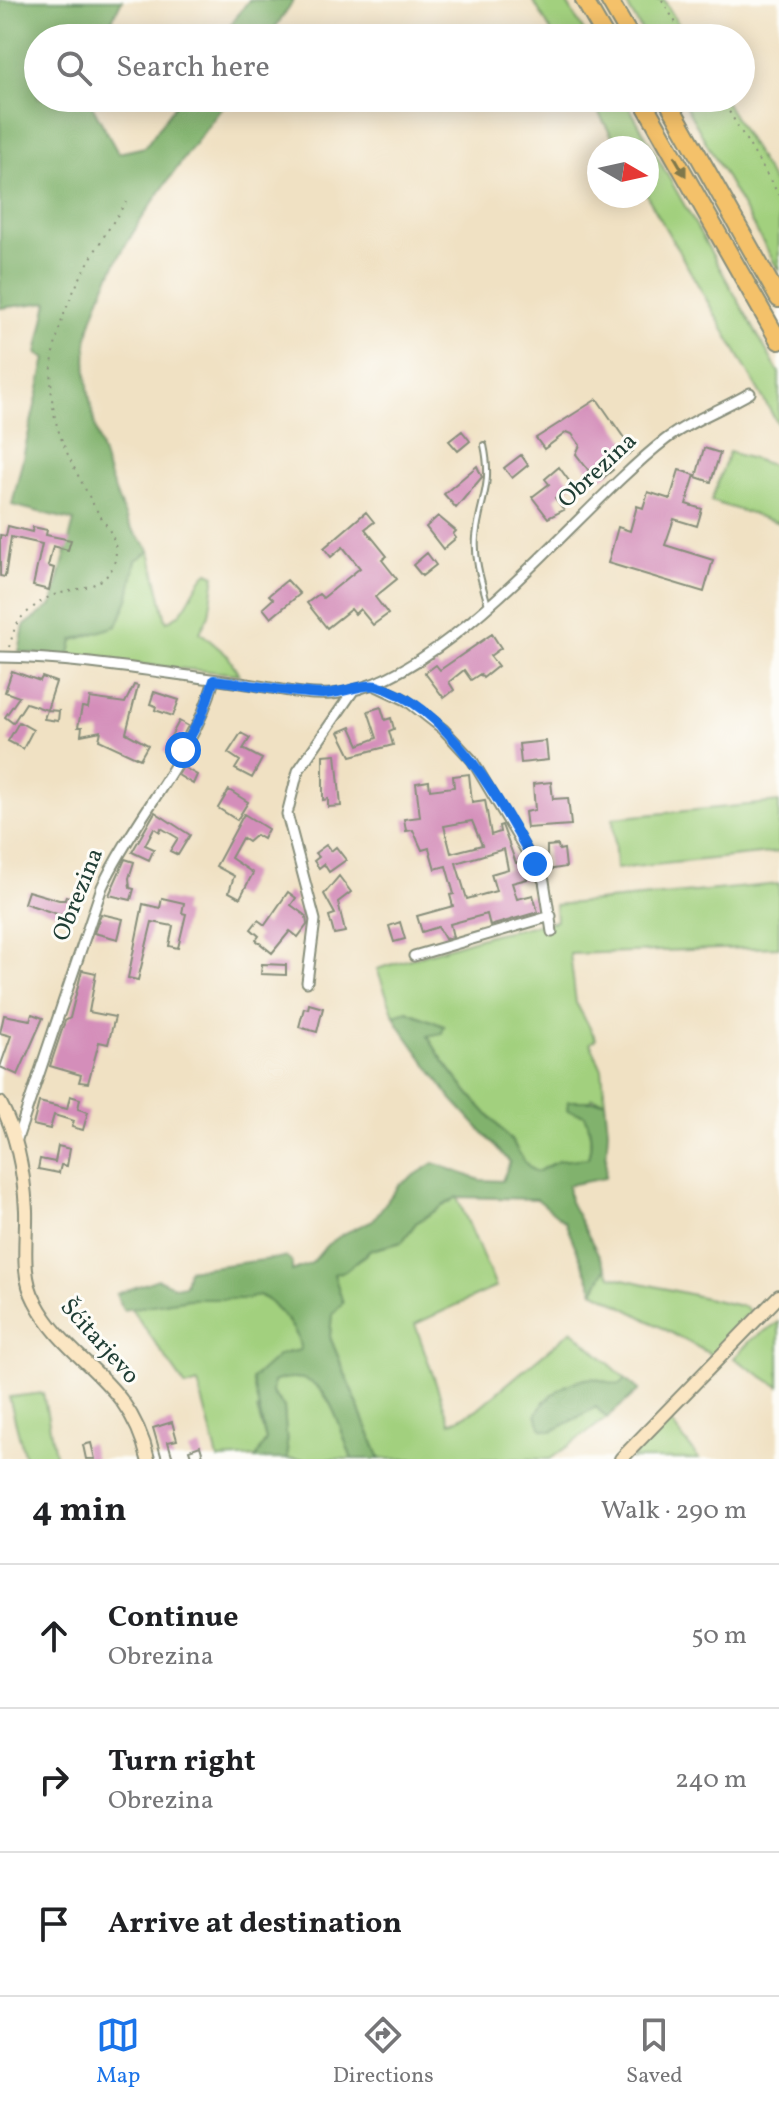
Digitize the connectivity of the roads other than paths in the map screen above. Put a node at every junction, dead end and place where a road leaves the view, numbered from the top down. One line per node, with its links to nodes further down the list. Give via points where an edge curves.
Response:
1 (584, 0): 3 (highway)
2 (609, 0): 4 (highway)
3 (598, 24)
4 (623, 24)
5 (649, 112): 8 (highway, one-way to 8)
6 (674, 112): 7 (highway)
7 (779, 299)
8 (779, 341)
9 (750, 393): 11 (street, Obrezina, via 668,437)
10 (484, 445): 11 (lane, via 489,485 475,554)
11 (488, 605): 14 (street, Obrezina)
12 (2, 657): 13 (street, Obrezina)
13 (214, 680): 15 (street, Obrezina, via 315,693); 21 (street, Obrezina, via 202,715 102,887)
14 (374, 685): 15 (street, Obrezina); 16 (street, via 406,700 472,760 539,873)
15 (353, 691): 19 (street, via 298,771 287,814 315,920)
16 (551, 916): 17 (street); 18 (street)
17 (552, 932)
18 (414, 956)
19 (307, 982)
20 (0, 1103): 21 (street, Obrezina)
21 (16, 1142): 23 (street, Obrezina)
22 (779, 1296): 25 (street)
23 (33, 1299): 24 (street, Šćitarjevo, via 53,1328 125,1403)
24 (148, 1459)
25 (621, 1459)

